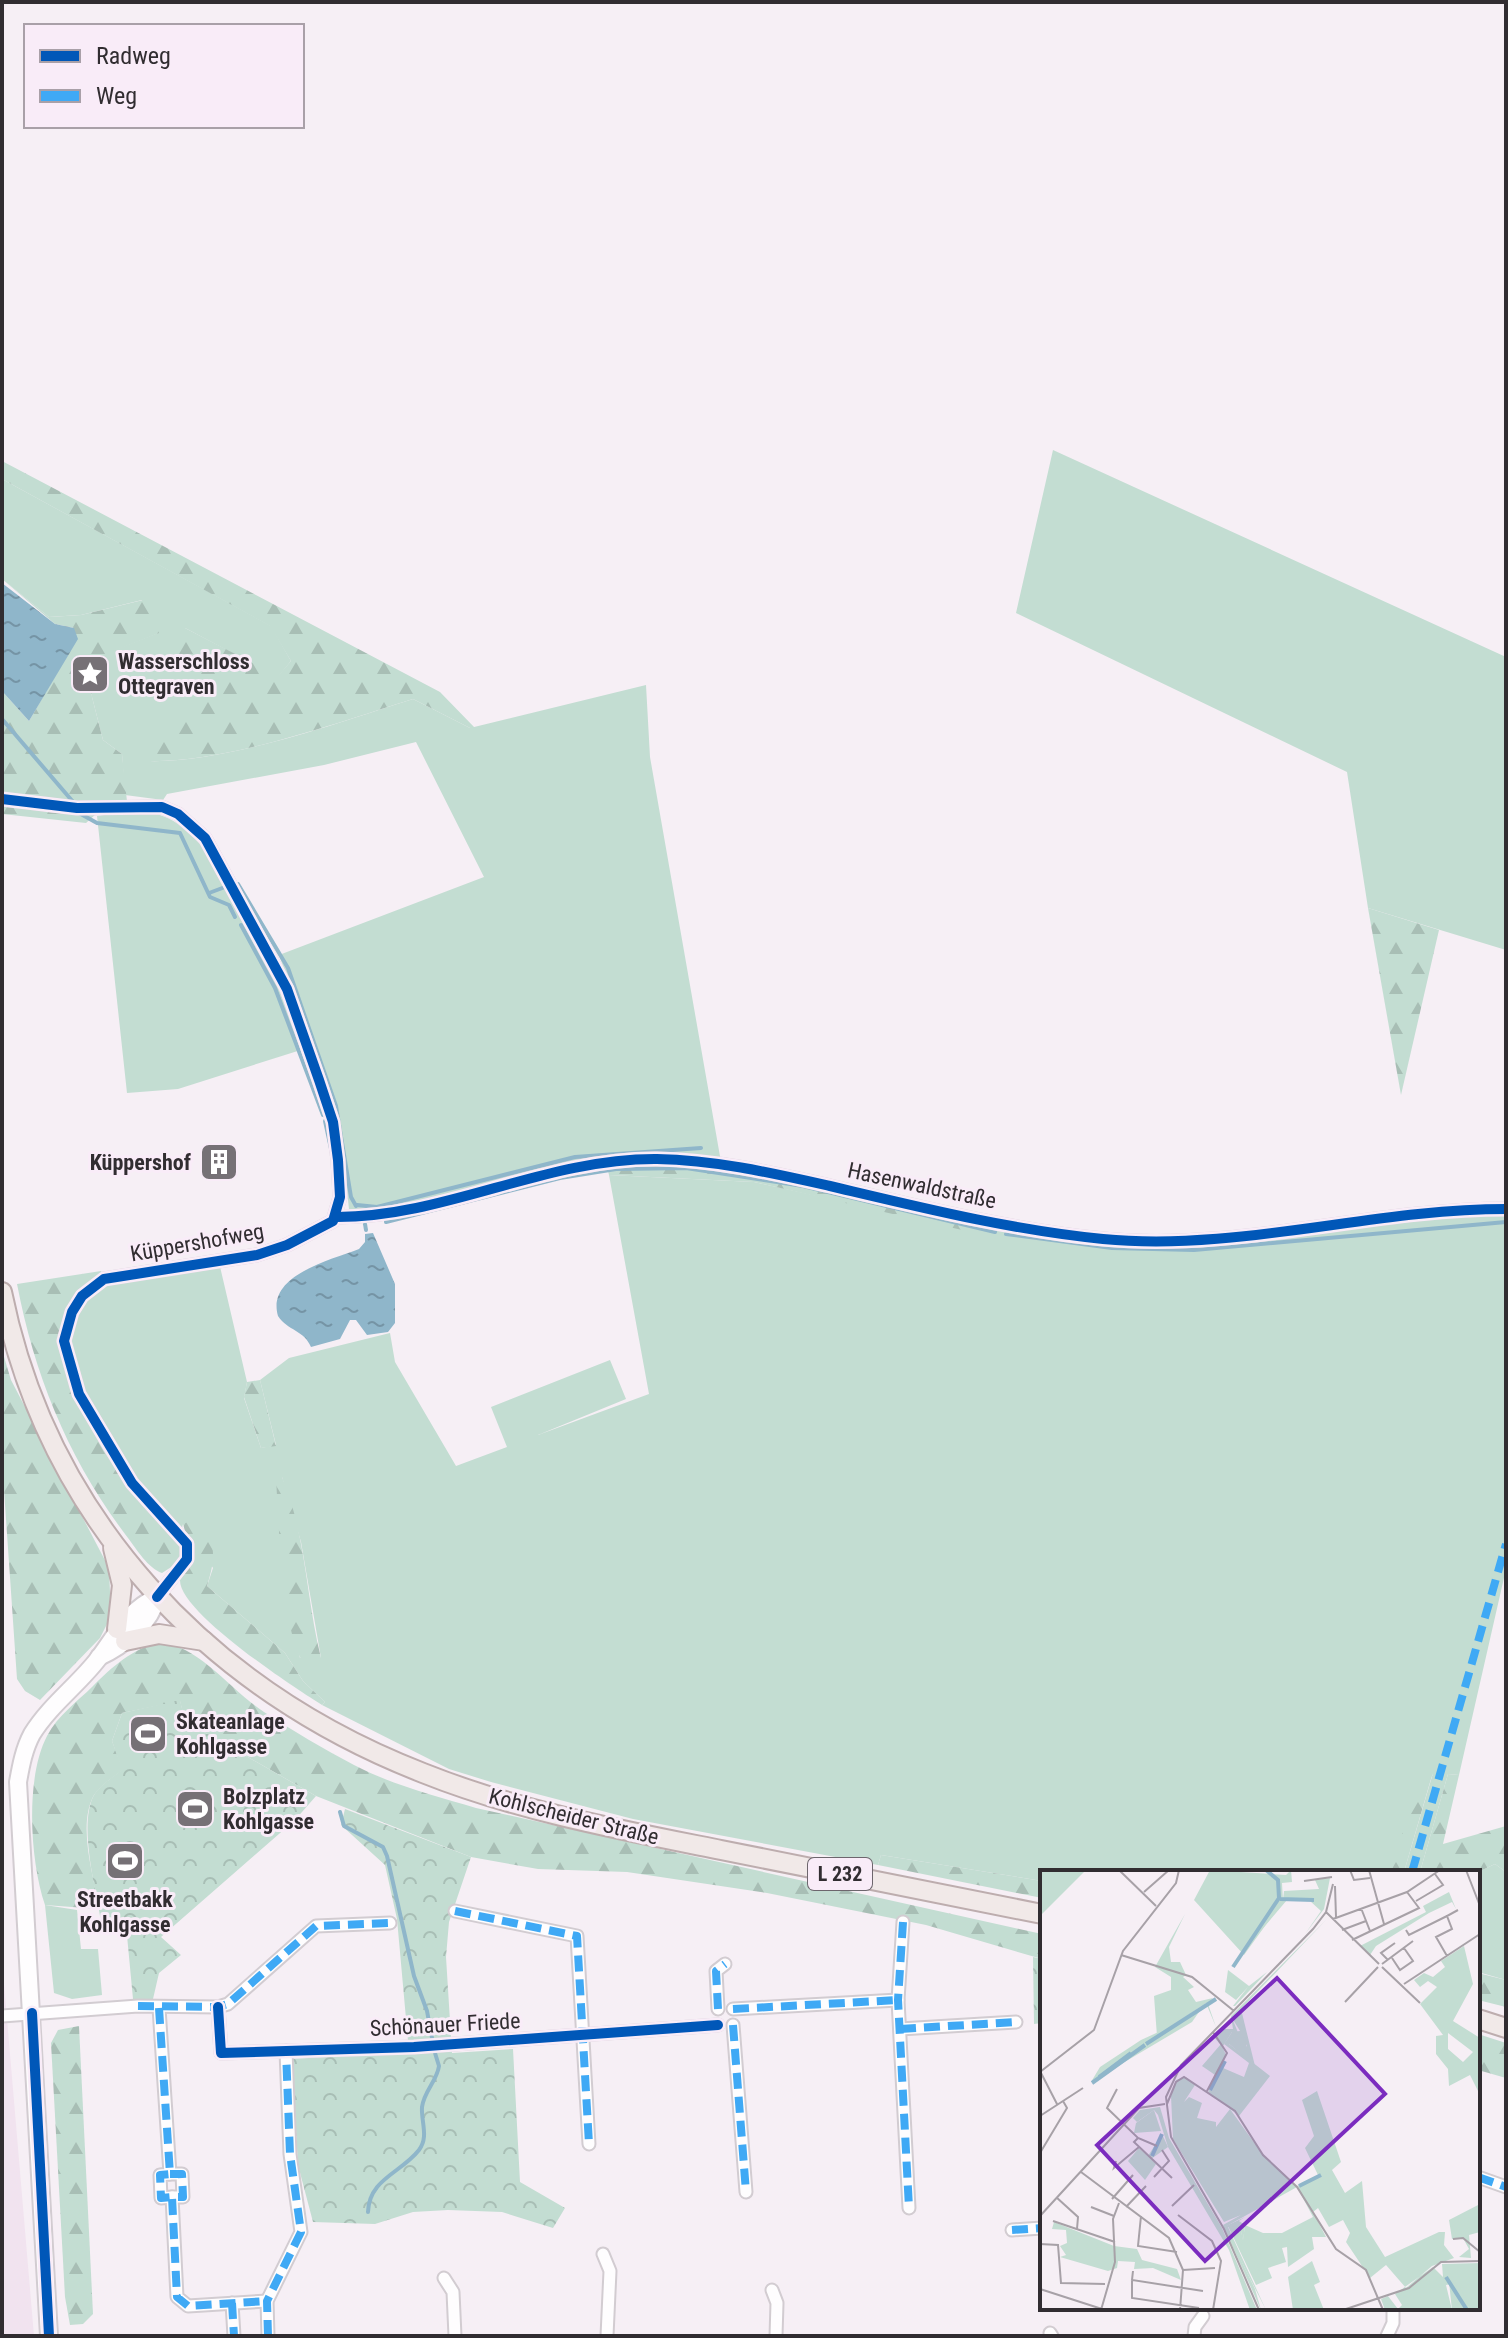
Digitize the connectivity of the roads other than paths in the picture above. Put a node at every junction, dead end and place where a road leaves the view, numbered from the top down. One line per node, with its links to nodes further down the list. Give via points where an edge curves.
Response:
1 (2, 799): 3 (street, via 77,808 162,807 205,838 287,989 319,1080 338,1160)
2 (1506, 1209): 3 (street, Hasenwaldstraße, via 1145,1242 1039,1230 736,1165 657,1159 591,1163 383,1214)
3 (337, 1217): 6 (street, Küppershofweg, via 257,1255 104,1279 82,1296 66,1328 71,1374 111,1452 150,1506 187,1544 187,1559)
4 (2, 1292): 5 (main road, L 232, via 33,1403 74,1485)
5 (111, 1542): 6 (main road, L 232); 7 (main road, via 122,1585)
6 (157, 1597): 7 (main road, via 141,1604); 8 (main road, Kohlscheider Straße / L 232)
7 (121, 1635): 8 (main road); 19 (main road, via 42,1719 23,1756 18,1802)
8 (204, 1641): 10 (main road, Kohlscheider Straße / L 232, via 327,1728 401,1764 478,1792 602,1826)
9 (455, 1911): 27 (street, via 577,1936)
10 (1040, 1914)
11 (903, 1922): 14 (street)
12 (390, 1923): 15 (street, via 316,1926 228,2004)
13 (725, 1964): 17 (street, via 716,1971)
14 (898, 2000): 18 (street); 26 (street)
15 (218, 2007): 16 (street); 28 (street, Schönauer Friede, via 221,2053)
16 (159, 2008): 19 (street); 40 (street, via 170,2174 160,2175 161,2198 172,2197 177,2297 188,2306)
17 (718, 2009)
18 (733, 2009)
19 (32, 2013): 20 (street); 43 (main road)
20 (2, 2016)
21 (1480, 2020): 25 (main road)
22 (1016, 2022): 26 (street)
23 (718, 2025): 27 (street, Schönauer Friede)
24 (733, 2025): 32 (street)
25 (1506, 2028)
26 (900, 2029): 33 (street)
27 (580, 2037): 28 (street, Schönauer Friede); 29 (street)
28 (286, 2051): 39 (street, via 290,2154 301,2232)
29 (589, 2144)
30 (1480, 2178): 31 (street)
31 (1506, 2187)
32 (746, 2192)
33 (909, 2208)
34 (1040, 2228): 35 (street)
35 (1012, 2230)
36 (603, 2254): 47 (street, via 610,2271)
37 (444, 2278): 46 (street, via 453,2292)
38 (772, 2290): 48 (street)
39 (267, 2301): 40 (street); 45 (street)
40 (232, 2303): 44 (street)
41 (1393, 2310): 50 (street)
42 (1203, 2316): 49 (street)
43 (49, 2336)
44 (234, 2336)
45 (268, 2336)
46 (455, 2336)
47 (607, 2336)
48 (776, 2336)
49 (1194, 2336)
50 (1387, 2336)

